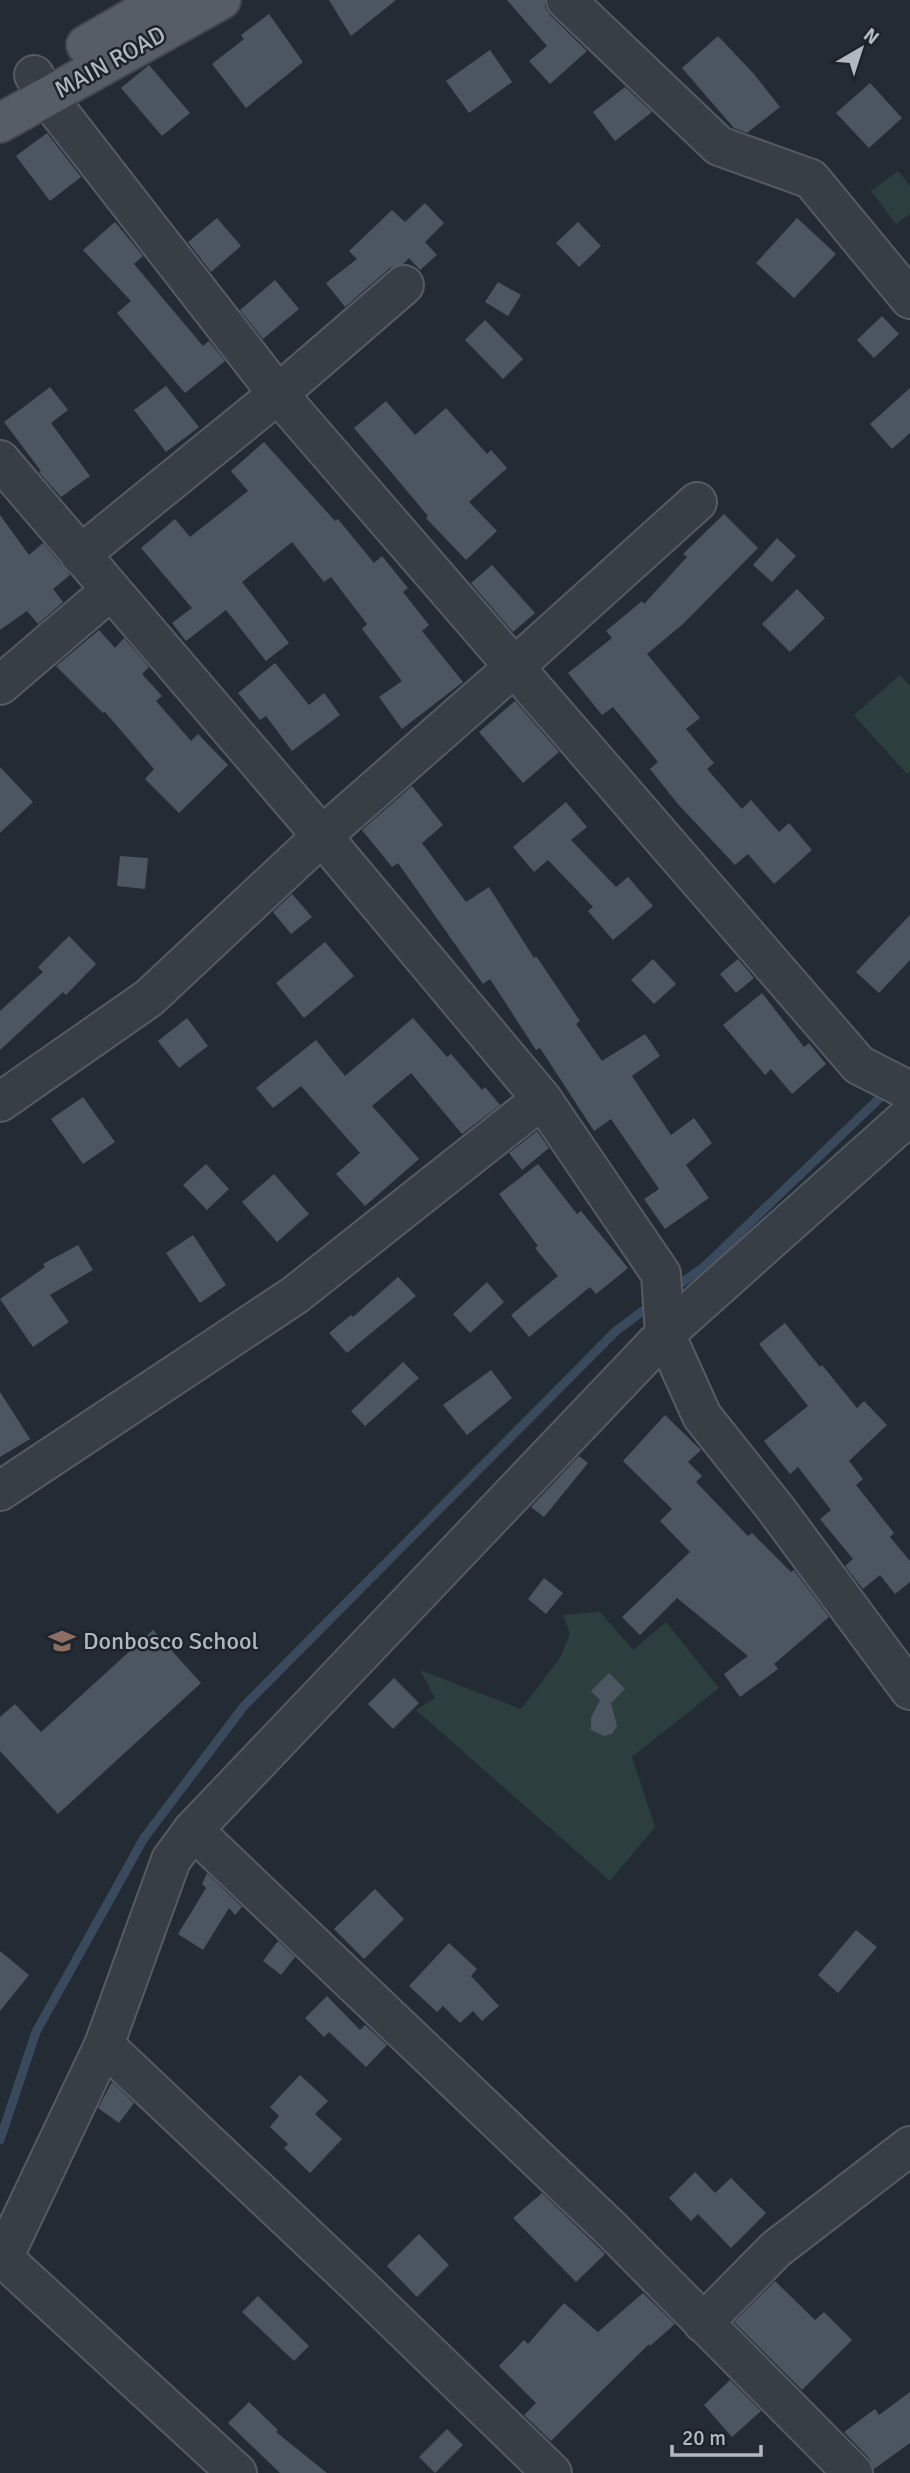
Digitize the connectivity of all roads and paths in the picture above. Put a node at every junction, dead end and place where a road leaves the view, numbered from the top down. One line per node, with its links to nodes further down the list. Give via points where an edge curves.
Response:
1 (164, 0): 4 (main road, MAIN ROAD)
2 (221, 0): 4 (main road, MAIN ROAD)
3 (566, 0): 8 (street, via 719,146 811,180)
4 (40, 86): 5 (main road, MAIN ROAD); 6 (main road, MAIN ROAD); 9 (street)
5 (0, 96)
6 (0, 123)
7 (404, 285): 9 (street)
8 (910, 299)
9 (278, 394): 12 (street); 14 (street)
10 (0, 460): 12 (street)
11 (697, 502): 14 (street)
12 (80, 555): 13 (street)
13 (110, 591): 15 (street); 16 (street)
14 (513, 668): 16 (street); 17 (street, via 859,1065)
15 (0, 685)
16 (322, 836): 18 (street); 19 (street, via 149,998)
17 (910, 1091)
18 (542, 1099): 21 (street, via 661,1274); 22 (street, via 295,1295)
19 (0, 1102)
20 (910, 1115): 21 (street)
21 (665, 1334): 23 (street, via 702,1416); 24 (street)
22 (0, 1491)
23 (910, 1690)
24 (193, 1830): 25 (street, via 171,1860); 27 (street)
25 (104, 2045): 28 (street, via 3,2258); 29 (street)
26 (910, 2146): 27 (street, via 776,2249)
27 (704, 2323): 30 (street)
28 (237, 2473)
29 (552, 2473)
30 (853, 2473)

